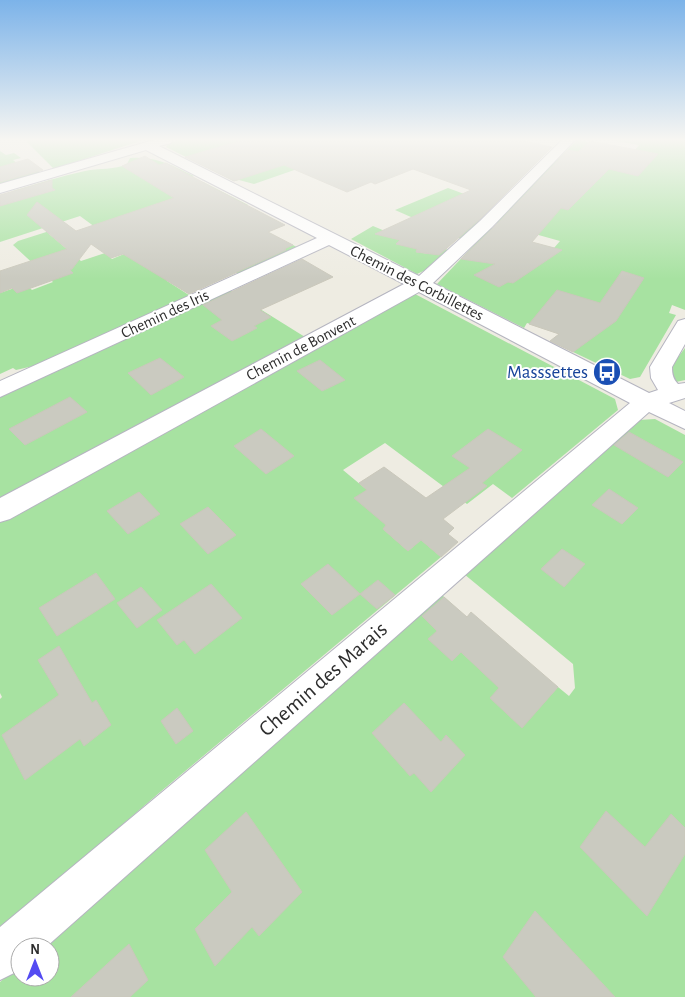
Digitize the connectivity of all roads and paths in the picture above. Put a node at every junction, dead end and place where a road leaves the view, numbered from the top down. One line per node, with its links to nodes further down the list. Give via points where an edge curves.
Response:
1 (232, 187): 3 (street, Chemin des Corbillettes)
2 (522, 187): 4 (street, Chemin de Bonvent, via 444,264)
3 (330, 238): 4 (street, Chemin des Corbillettes); 6 (street, Chemin des Iris)
4 (418, 285): 7 (street, Chemin des Corbillettes); 9 (street, Chemin de Bonvent)
5 (685, 325): 7 (street, via 661,367 660,375)
6 (0, 390)
7 (668, 395): 8 (street, Chemin des Corbillettes); 10 (street, Chemin des Marais)
8 (685, 421)
9 (0, 511)
10 (0, 957)

